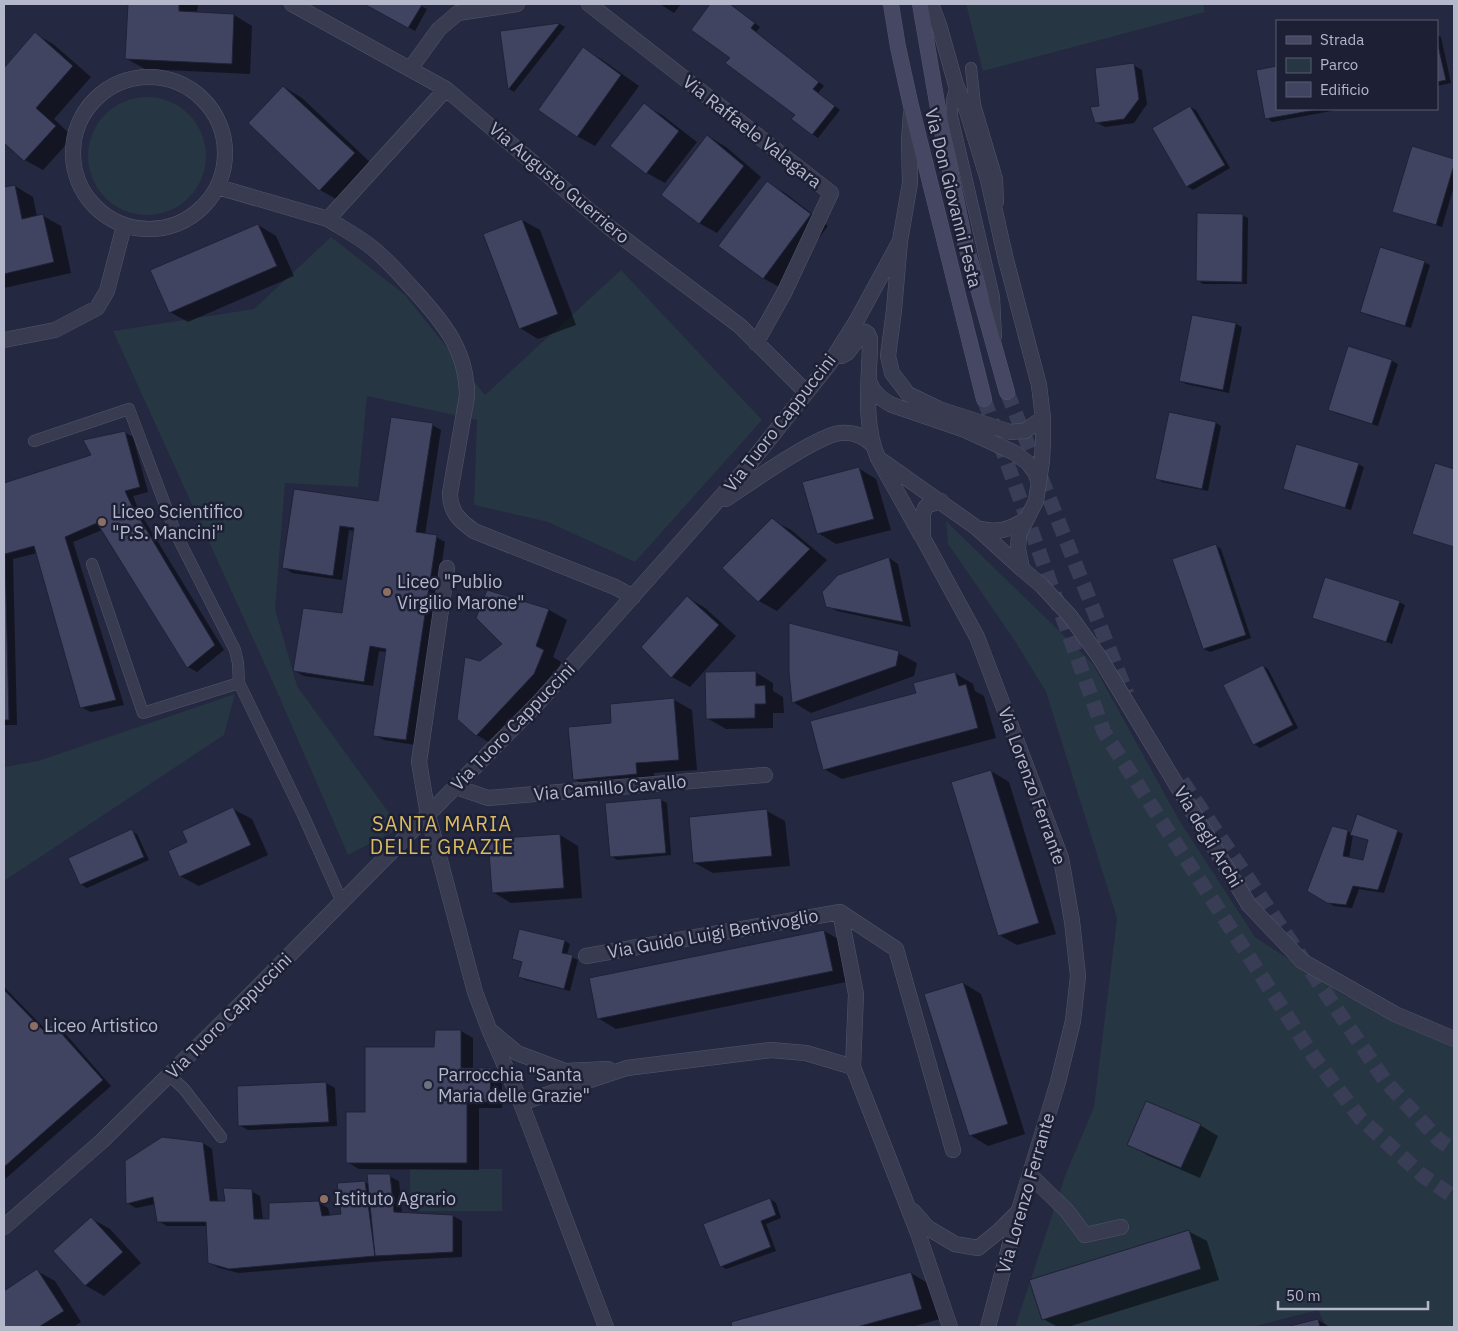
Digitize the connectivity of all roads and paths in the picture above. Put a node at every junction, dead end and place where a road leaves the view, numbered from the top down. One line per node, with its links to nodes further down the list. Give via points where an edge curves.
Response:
1 (292, 4): 8 (street, Via Augusto Guerriero)
2 (517, 4): 8 (street, via 458,13 439,29)
3 (589, 4): 18 (street, Via Raffaele Valagara, via 831,193 784,293)
4 (892, 4): 11 (main road, Via Don Giovanni Festa)
5 (920, 4): 19 (main road, Via Don Giovanni Festa, via 965,242)
6 (931, 4): 9 (street)
7 (971, 68): 15 (lane, via 975,105 997,179)
8 (410, 69): 10 (street, Via Augusto Guerriero)
9 (956, 85): 15 (street, via 988,180); 19 (lane, via 952,116 994,297)
10 (446, 89): 13 (street); 18 (street, Via Augusto Guerriero, via 610,228 740,326)
11 (911, 106): 16 (street, via 910,183); 24 (main road, Via Don Giovanni Festa)
12 (218, 187): 13 (street); 14 (street, via 206,205 188,219 168,228 146,230); 14 (street, via 225,161 223,135 213,110 194,92 171,80 144,77 118,82 96,97 80,118 72,143 73,169 83,194 101,214)
13 (328, 219): 37 (street, via 371,247 404,279 442,322 462,358 467,396 450,492 453,512 460,521 474,531)
14 (124, 226): 17 (street, via 107,291 97,308 55,330)
15 (1000, 233): 25 (street, via 1038,385)
16 (900, 241): 20 (street, Via Tuoro Cappuccini); 25 (street, via 888,356 899,384 908,394 940,409 1010,432 1025,431)
17 (4, 340)
18 (756, 343): 22 (street, Via Augusto Guerriero)
19 (996, 354): 23 (main road, Via Don Giovanni Festa)
20 (830, 362): 21 (street, via 847,353 865,332 870,339); 22 (street, Via Tuoro Cappuccini)
21 (869, 381): 27 (street, via 869,417); 28 (street, via 875,393 892,405 965,430 1015,453 1028,463)
22 (806, 392): 30 (street, Via Tuoro Cappuccini)
23 (1007, 392)
24 (984, 399)
25 (1043, 418): 28 (street)
26 (34, 441): 38 (lane, via 129,409 176,534 235,650)
27 (875, 452): 29 (street, Via degli Archi); 30 (street, Via degli Archi, via 866,438 857,434 832,434); 33 (street)
28 (1039, 485): 31 (street, via 1036,501)
29 (941, 502): 32 (street, Via degli Archi); 33 (street, Via Lorenzo Ferrante, via 928,505 922,514)
30 (711, 508): 37 (street, Via Tuoro Cappuccini)
31 (1025, 520): 32 (street, via 1006,530); 36 (street, via 1019,534 1018,549)
32 (977, 528): 36 (street, Via degli Archi)
33 (923, 538): 53 (street, Via Lorenzo Ferrante, via 977,637 1061,858 1072,921 1078,976 1073,1021)
34 (92, 564): 38 (lane, via 143,713)
35 (447, 568): 41 (street, via 419,762)
36 (1022, 569): 46 (street, Via degli Archi, via 1070,616 1100,658 1249,905 1302,961 1395,1014)
37 (633, 596): 40 (street, Via Tuoro Cappuccini, via 539,702)
38 (240, 683): 42 (lane)
39 (766, 775): 40 (street, Via Camillo Cavallo, via 488,798)
40 (456, 787): 41 (street, Via Tuoro Cappuccini)
41 (428, 815): 42 (street, Via Tuoro Cappuccini); 45 (street, via 475,992)
42 (342, 902): 49 (street, Via Tuoro Cappuccini)
43 (840, 912): 44 (street, Via Guido Luigi Bentivoglio); 47 (street, Via Guido Luigi Bentivoglio, via 856,994); 52 (street, Via Guido Luigi Bentivoglio, via 896,949)
44 (586, 956)
45 (489, 1029): 48 (street, via 517,1053 565,1071); 50 (street)
46 (1454, 1039)
47 (853, 1067): 48 (street, via 806,1053 771,1050); 54 (street)
48 (627, 1068): 50 (street)
49 (169, 1075): 51 (lane, via 184,1088); 56 (street, Via Tuoro Cappuccini, via 102,1141)
50 (521, 1102): 58 (street)
51 (221, 1137)
52 (953, 1150)
53 (1030, 1175): 55 (street, Via Lorenzo Ferrante); 57 (street, via 1086,1235)
54 (906, 1202): 55 (street, via 928,1228 955,1244 978,1248); 59 (street)
55 (1019, 1210): 60 (street, Via Lorenzo Ferrante)
56 (4, 1227)
57 (1121, 1227)
58 (606, 1327)
59 (950, 1327)
60 (988, 1327)

